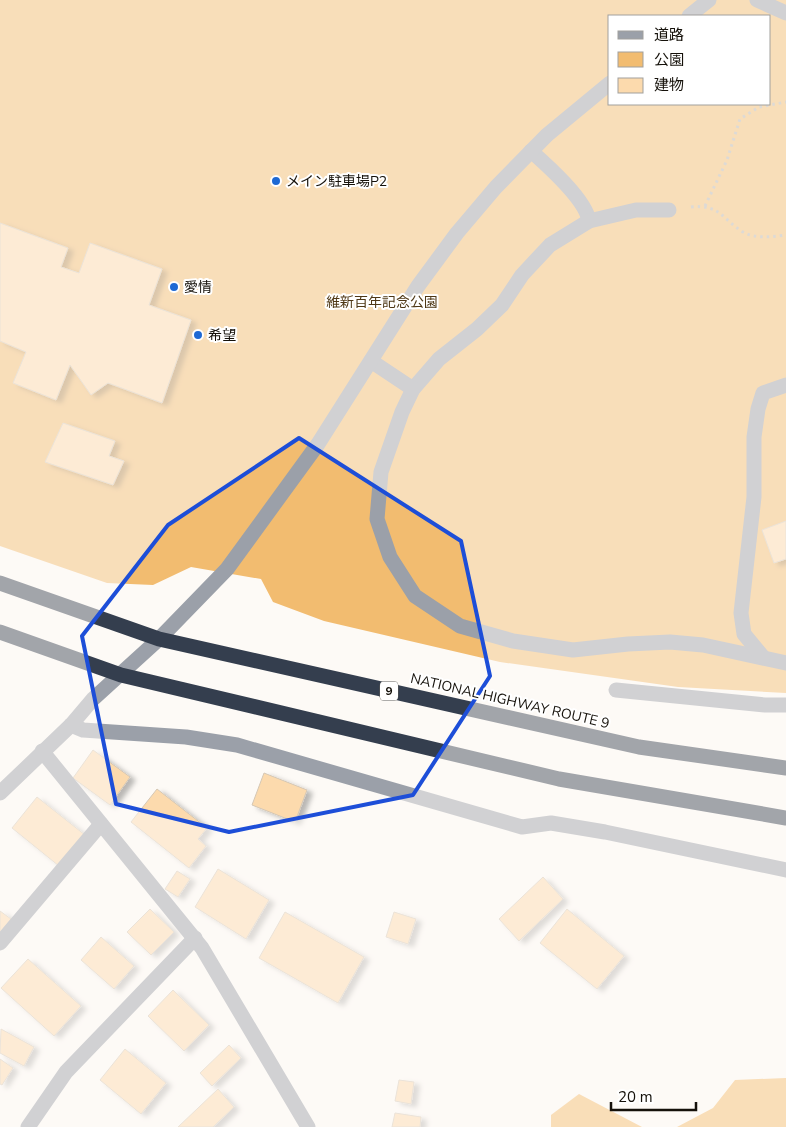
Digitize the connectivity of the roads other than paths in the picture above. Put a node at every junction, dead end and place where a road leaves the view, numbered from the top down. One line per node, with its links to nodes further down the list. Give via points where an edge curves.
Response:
1 (709, 0): 4 (street)
2 (757, 0): 3 (street)
3 (786, 13)
4 (690, 15)
5 (608, 85): 6 (street)
6 (531, 151): 8 (street, via 553,170 588,212); 9 (street, via 457,233 418,286)
7 (669, 210): 8 (street, via 636,210)
8 (589, 221): 11 (street, via 550,245 522,275 502,304 477,329 439,358)
9 (371, 361): 11 (street); 14 (street, via 318,444 227,570)
10 (786, 385): 15 (street, via 763,393 754,437 754,497 741,613 744,634)
11 (413, 389): 15 (street, via 381,472 377,519 390,557 415,596 460,626 513,641 573,650 628,644 703,644)
12 (0, 583): 14 (highway, NATIONAL HIGHWAY ROUTE 9 / 9)
13 (0, 632): 17 (highway)
14 (159, 639): 17 (street); 22 (highway, NATIONAL HIGHWAY ROUTE 9 / 9, via 639,747)
15 (763, 658): 16 (street)
16 (786, 663)
17 (121, 675): 20 (street); 24 (highway, via 559,780)
18 (616, 690): 19 (street)
19 (786, 705)
20 (71, 725): 21 (street); 26 (street, via 83,730 186,737 237,745 522,827 551,823)
21 (42, 751): 23 (street); 25 (street)
22 (786, 768)
23 (0, 793)
24 (786, 818)
25 (101, 824): 27 (street); 28 (street)
26 (786, 870)
27 (195, 938): 29 (street, via 66,1072); 30 (street)
28 (0, 943)
29 (28, 1127)
30 (308, 1127)

